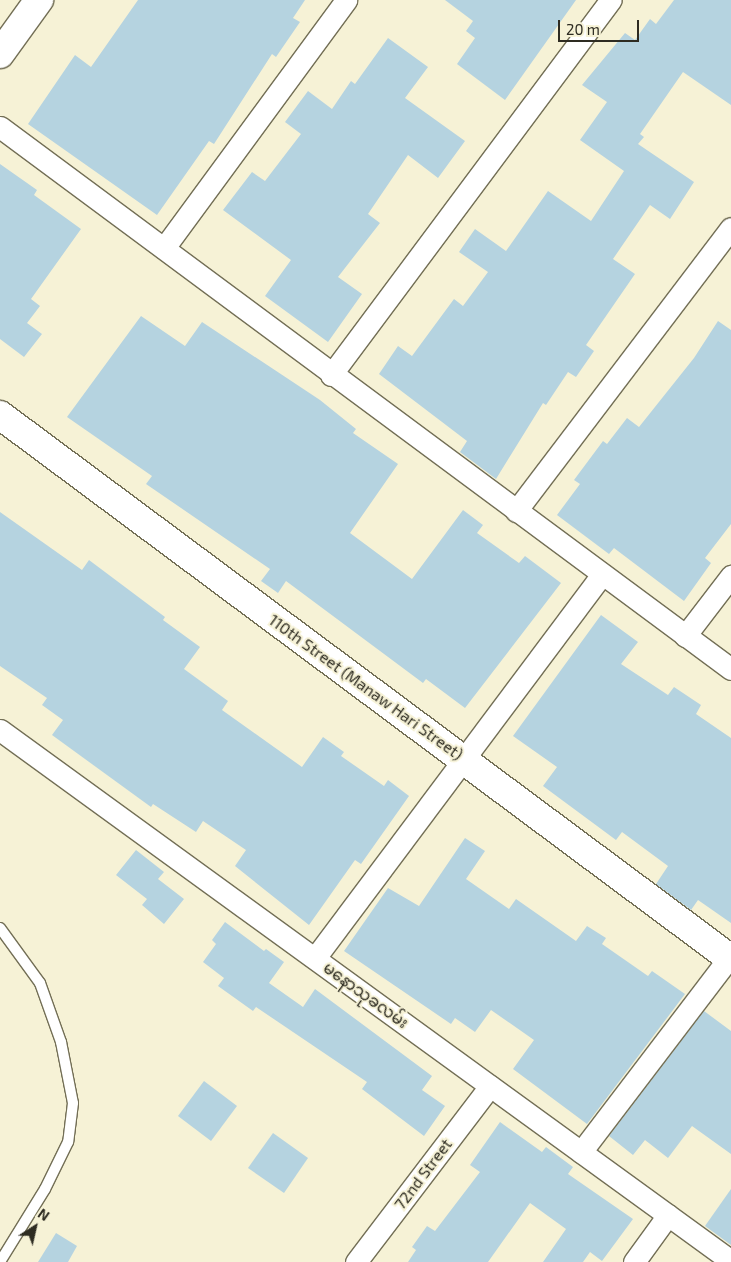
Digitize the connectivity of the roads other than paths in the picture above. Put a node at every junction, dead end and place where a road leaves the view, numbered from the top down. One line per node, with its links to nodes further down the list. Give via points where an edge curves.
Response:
1 (39, 0): 4 (main road)
2 (346, 0): 7 (street)
3 (611, 0): 8 (street)
4 (0, 54)
5 (0, 127): 7 (street)
6 (731, 228): 10 (street)
7 (164, 248): 8 (street)
8 (331, 375): 10 (street)
9 (2, 421): 16 (main road, 110th Street (Manaw Hari Street))
10 (516, 511): 11 (street)
11 (602, 574): 13 (street); 16 (street)
12 (731, 576): 13 (street)
13 (685, 636): 14 (street)
14 (731, 669)
15 (0, 730): 18 (street, မနောသုခလမ်း)
16 (464, 758): 18 (street); 19 (main road, 110th Street (Manaw Hari Street))
17 (0, 928): 24 (lane, via 40,983 61,1042 73,1103 68,1142)
18 (315, 958): 20 (street, မနောသုခလမ်း)
19 (730, 958): 21 (street)
20 (490, 1086): 21 (street, မနောသုခလမ်း); 25 (street, 72nd Street)
21 (581, 1152): 22 (street, မနောသုခလမ်း)
22 (668, 1215): 23 (street, မနောသုခလမ်း); 26 (street)
23 (731, 1261)
24 (0, 1262)
25 (356, 1262)
26 (634, 1262)

